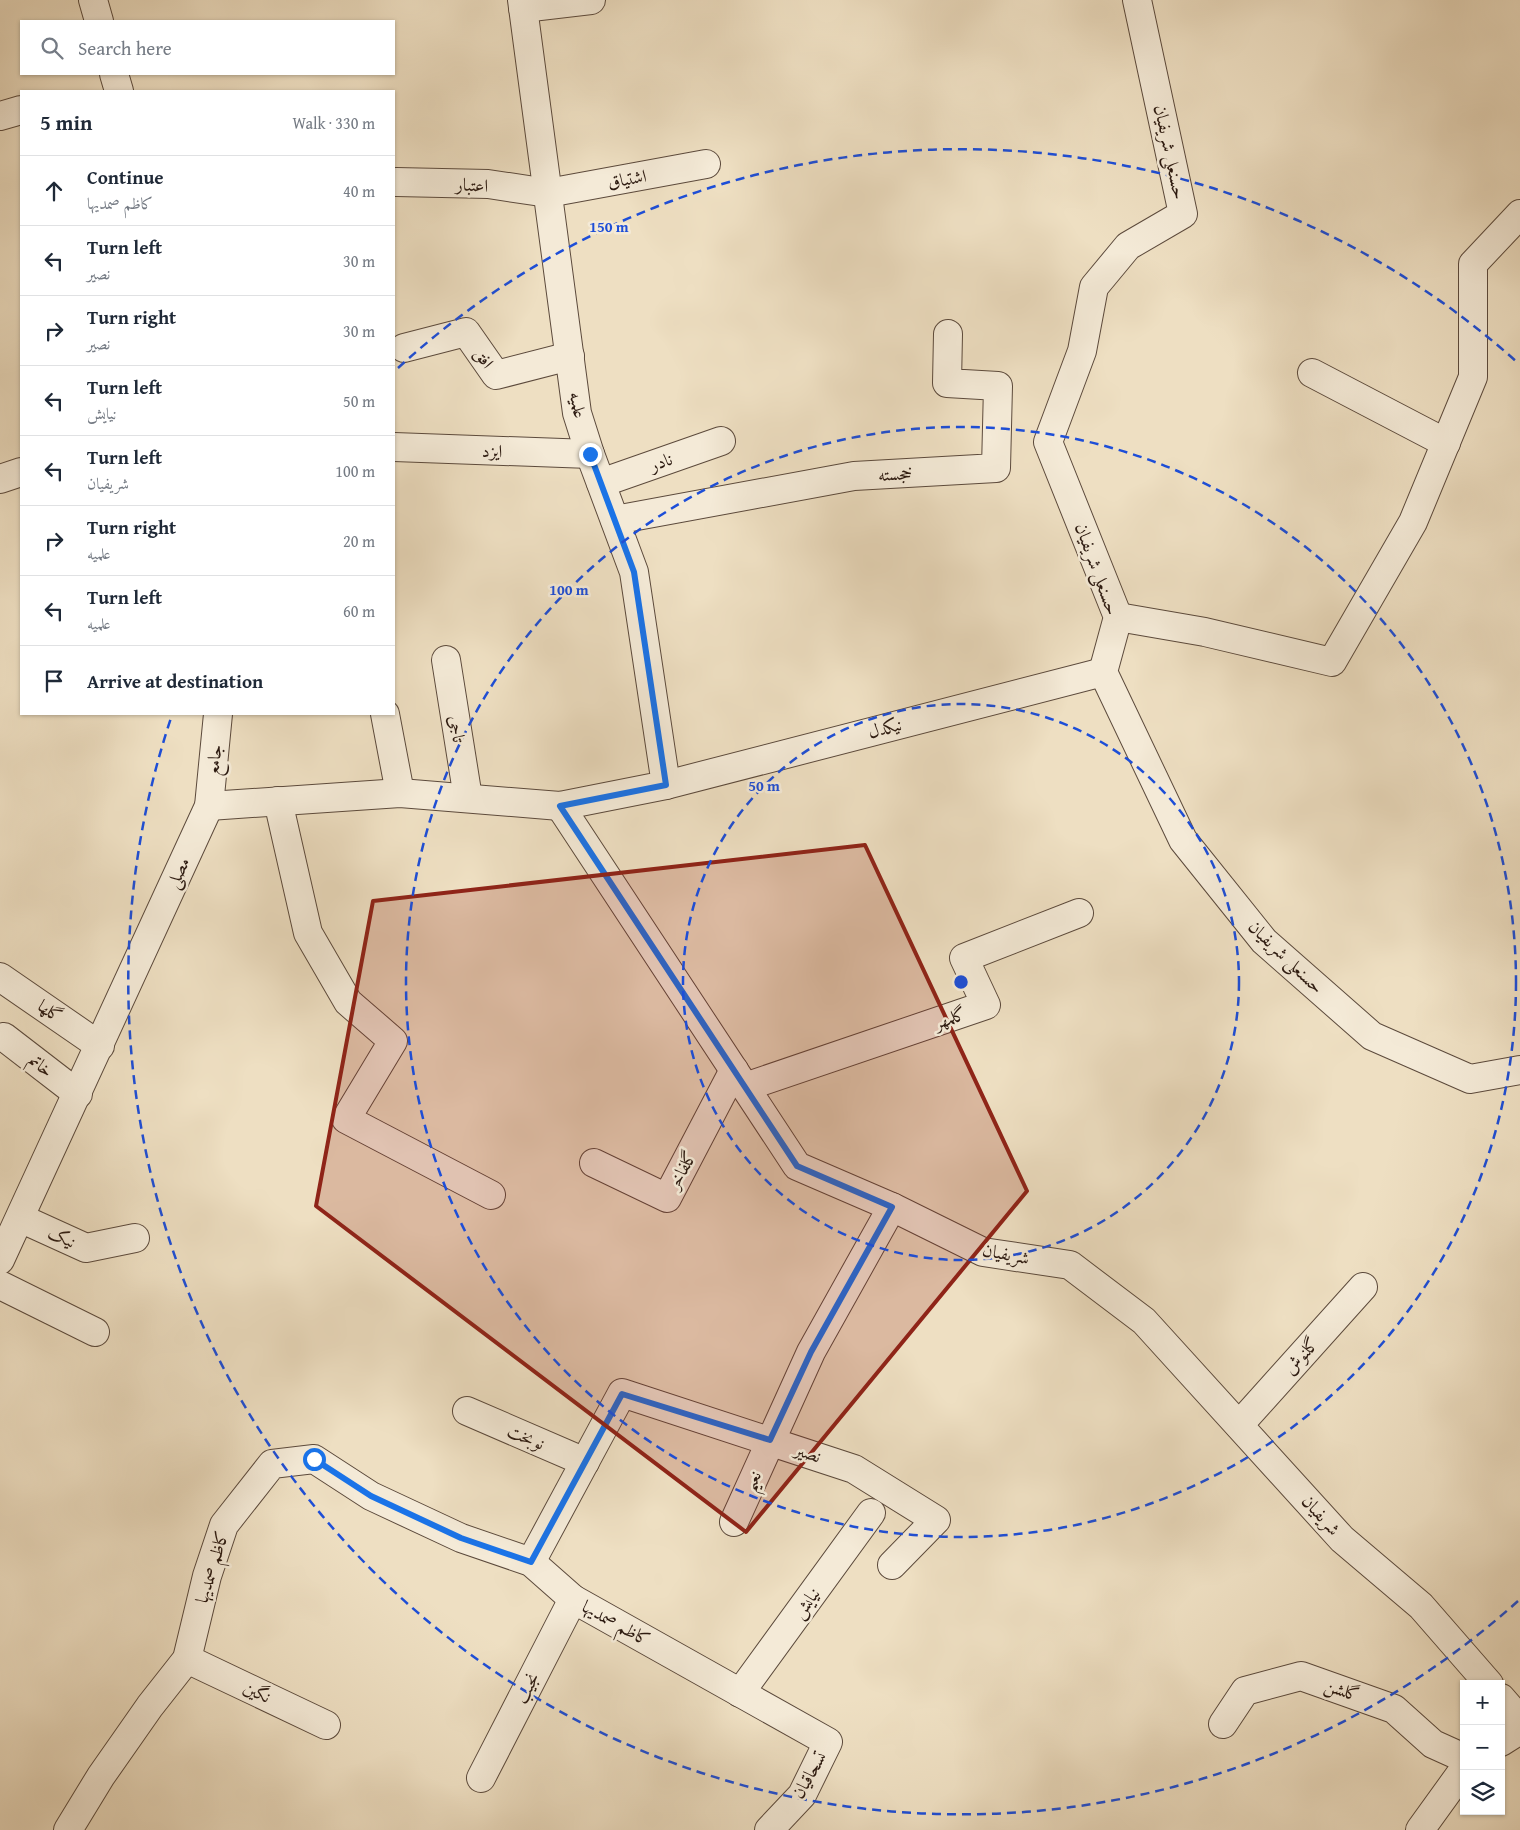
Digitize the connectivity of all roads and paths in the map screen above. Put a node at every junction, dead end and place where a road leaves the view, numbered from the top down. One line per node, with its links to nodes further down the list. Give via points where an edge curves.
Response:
1 (93, 0): 5 (street)
2 (591, 0): 4 (street)
3 (1137, 0): 26 (street, حسنعلی شریفیان, via 1183,214 1128,246 1094,288 1082,351 1048,442)
4 (523, 4): 12 (street, علمیه)
5 (99, 20)
6 (114, 75): 7 (street)
7 (119, 90)
8 (20, 110): 9 (street)
9 (0, 116)
10 (706, 164): 12 (street, اشتیاق)
11 (396, 182): 12 (street, اعتبار, via 488,184)
12 (548, 193): 16 (street, علمیه)
13 (1520, 214): 19 (street, via 1473,264 1473,378)
14 (948, 334): 25 (street, خجسته, via 947,383 998,386 996,468 854,476)
15 (404, 348): 16 (street, افق, via 466,332 496,375)
16 (570, 356): 21 (street, علمیه, via 577,413)
17 (1312, 373): 19 (street)
18 (722, 441): 24 (street, نادر)
19 (1446, 443): 26 (street, via 1413,522 1332,662 1205,632)
20 (395, 447): 21 (street, ایزد)
21 (590, 454): 24 (street, علمیه)
22 (20, 472): 23 (street)
23 (0, 479)
24 (601, 483): 25 (street, علمیه)
25 (615, 520): 31 (street, علمیه, via 634,572)
26 (1118, 617): 28 (street, حسنعلی شریفیان)
27 (446, 660): 33 (street, تاجی)
28 (1103, 672): 31 (street, نیکدل); 41 (street, حسنعلی شریفیان, via 1183,840 1264,941 1372,1036 1470,1079)
29 (218, 715): 35 (street, جامع)
30 (384, 715): 32 (street)
31 (666, 785): 36 (street)
32 (400, 793): 33 (street); 34 (street)
33 (468, 798): 36 (street)
34 (278, 801): 35 (street); 45 (street, via 308,933 348,1002 393,1040 346,1119)
35 (209, 806): 40 (street, مصلی)
36 (560, 806): 42 (street, شریفیان)
37 (1079, 913): 42 (street, گلمهر, via 964,958 986,1006)
38 (0, 977): 40 (street, گلها)
39 (4, 1037): 43 (street, خاتم)
40 (100, 1046): 43 (street, مصلی)
41 (1520, 1070)
42 (740, 1079): 44 (street, گلفاخر, via 667,1198); 46 (street, شریفیان, via 797,1166)
43 (78, 1094): 47 (street, مصلی)
44 (594, 1163)
45 (491, 1195)
46 (892, 1207): 54 (street, شریفیان, via 983,1252 1070,1265 1144,1321); 55 (street, via 811,1352)
47 (20, 1218): 48 (street, نیک, via 86,1248); 49 (street, مصلی)
48 (135, 1238)
49 (2, 1252)
50 (0, 1285): 52 (street)
51 (1362, 1287): 54 (street, گلنوش)
52 (96, 1332)
53 (467, 1411): 56 (street, نوبخت)
54 (1239, 1425): 63 (street, شریفیان, via 1342,1539 1421,1606)
55 (770, 1440): 56 (street, نصیر, via 622,1394); 58 (street, نعیم); 60 (street, نصیر, via 854,1468 936,1520)
56 (585, 1462): 59 (street, نصیر)
57 (871, 1513): 64 (street, نیایش)
58 (734, 1522)
59 (531, 1562): 61 (street, کاظم صمدیها); 62 (street, کاظم صمدیها, via 461,1538 371,1496 314,1459 272,1464 224,1525 207,1576)
60 (892, 1564)
61 (573, 1598): 64 (street, کاظم صمدیها); 74 (street, نجیب)
62 (187, 1659): 68 (street, نگین); 75 (street, کاظم صمدیها, via 101,1776)
63 (1485, 1680)
64 (740, 1693): 71 (street, کاظم صمدیها)
65 (1505, 1703): 66 (street)
66 (1520, 1720)
67 (1223, 1724): 72 (street, گلشن, via 1245,1691 1301,1676 1394,1709 1433,1744)
68 (326, 1725)
69 (1520, 1730): 70 (street)
70 (1505, 1739)
71 (828, 1742): 76 (street, تسحاقیان, via 802,1795)
72 (1460, 1756)
73 (1463, 1770): 77 (street)
74 (481, 1778)
75 (68, 1830)
76 (769, 1830)
77 (1420, 1830)

